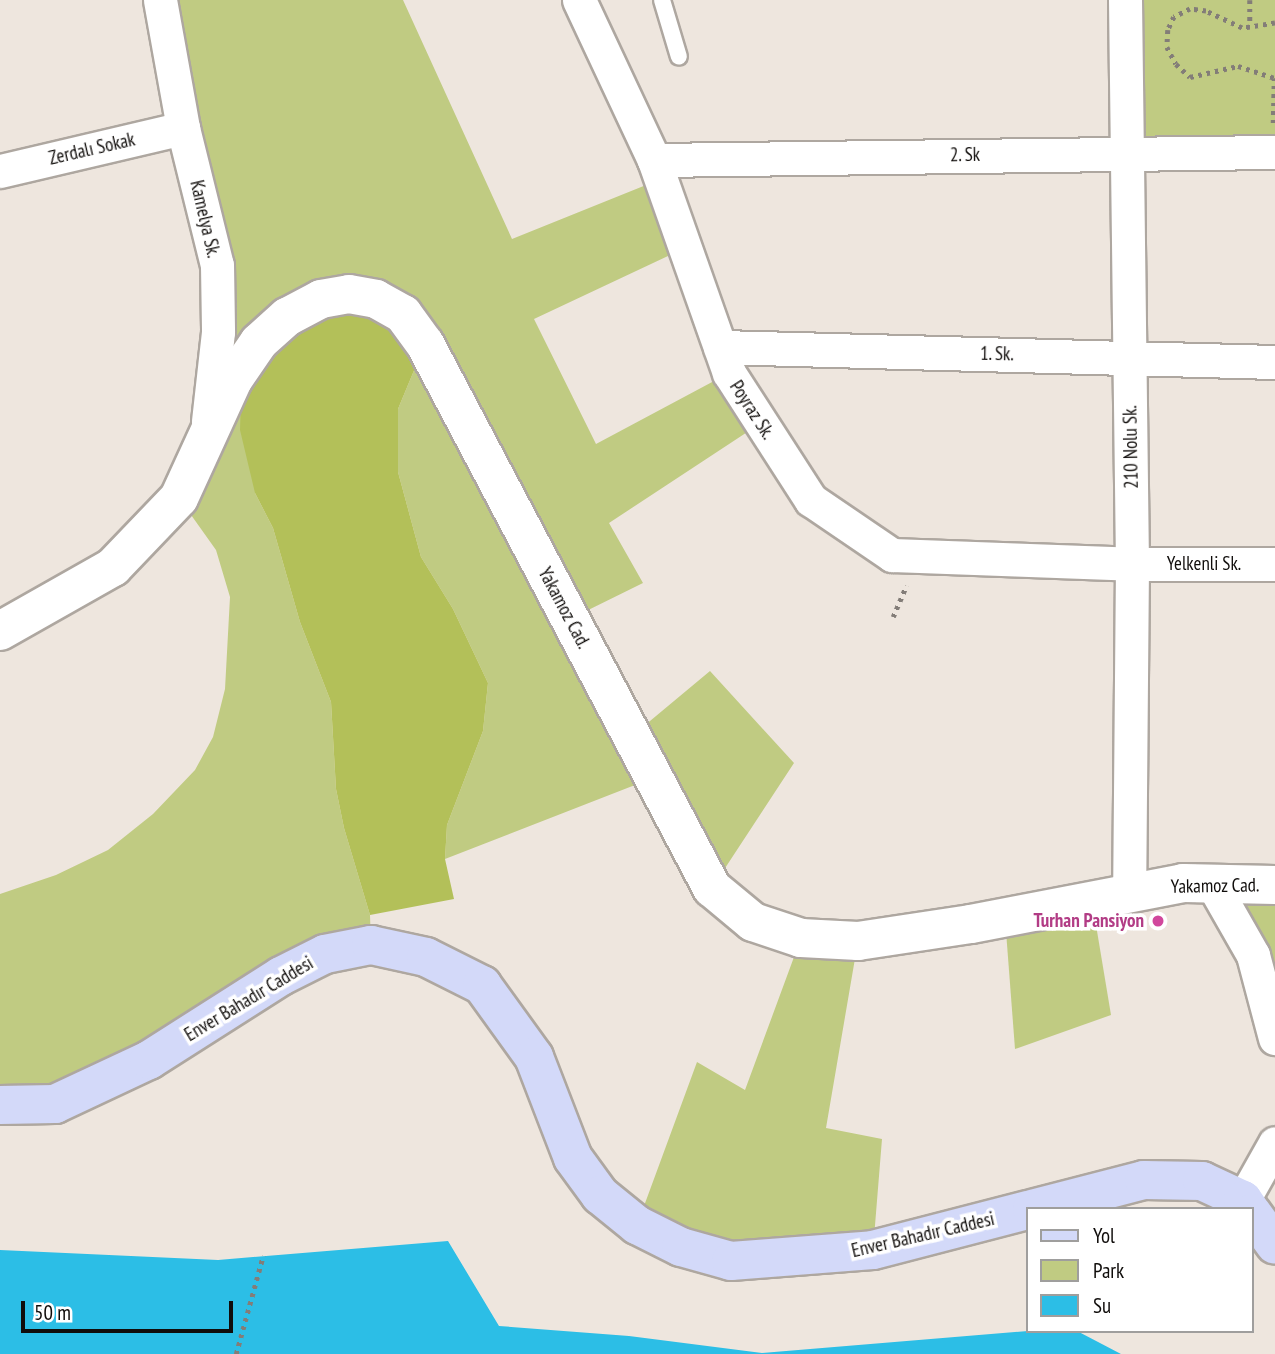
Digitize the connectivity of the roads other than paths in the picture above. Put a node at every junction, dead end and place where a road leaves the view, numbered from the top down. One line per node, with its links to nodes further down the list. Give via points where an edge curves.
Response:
1 (160, 0): 6 (street, Kamelya Sk.)
2 (579, 0): 9 (street, Poyraz Sk.)
3 (662, 0): 5 (lane)
4 (1125, 0): 8 (street, 210 Nolu Sk.)
5 (679, 57)
6 (183, 128): 10 (street, Zerdalı Sokak); 14 (street, Kamelya Sk., via 216,265 218,331)
7 (1274, 152): 8 (street, 2. Sk)
8 (1127, 153): 9 (street, 2. Sk); 12 (street, 210 Nolu Sk.)
9 (654, 160): 11 (street, Poyraz Sk.)
10 (0, 171)
11 (720, 346): 12 (street, 1. Sk.); 15 (street, Poyraz Sk., via 729,373 811,500 892,555)
12 (1129, 357): 13 (street, 1. Sk.); 15 (street, 210 Nolu Sk.)
13 (1275, 362)
14 (205, 441): 17 (street, Yakamoz Cad., via 179,498 113,567); 20 (street, Yakamoz Cad., via 233,380 259,342 286,317 321,299 349,295 376,299 403,314 425,344 712,888 752,922 801,938 858,941)
15 (1132, 564): 16 (street, Yelkenli Sk.); 20 (street, 210 Nolu Sk.)
16 (1275, 564)
17 (0, 631)
18 (1212, 883): 19 (street, Yakamoz Cad.); 20 (street, Yakamoz Cad.); 21 (street, via 1254,955)
19 (1275, 885)
20 (1129, 893)
21 (1275, 1038)
22 (0, 1105): 26 (main road, Enver Bahadır Caddesi, via 55,1104 149,1060 281,976 325,954 371,945 426,957 482,985 534,1057 573,1158 600,1195 637,1225 681,1247 731,1261 873,1250)
23 (1275, 1143): 25 (street)
24 (1038, 1207): 25 (main road, Enver Bahadır Caddesi, via 1144,1180 1202,1181)
25 (1248, 1207)
26 (1026, 1210)
27 (1254, 1215): 28 (main road, Enver Bahadır Caddesi)
28 (1275, 1245)

